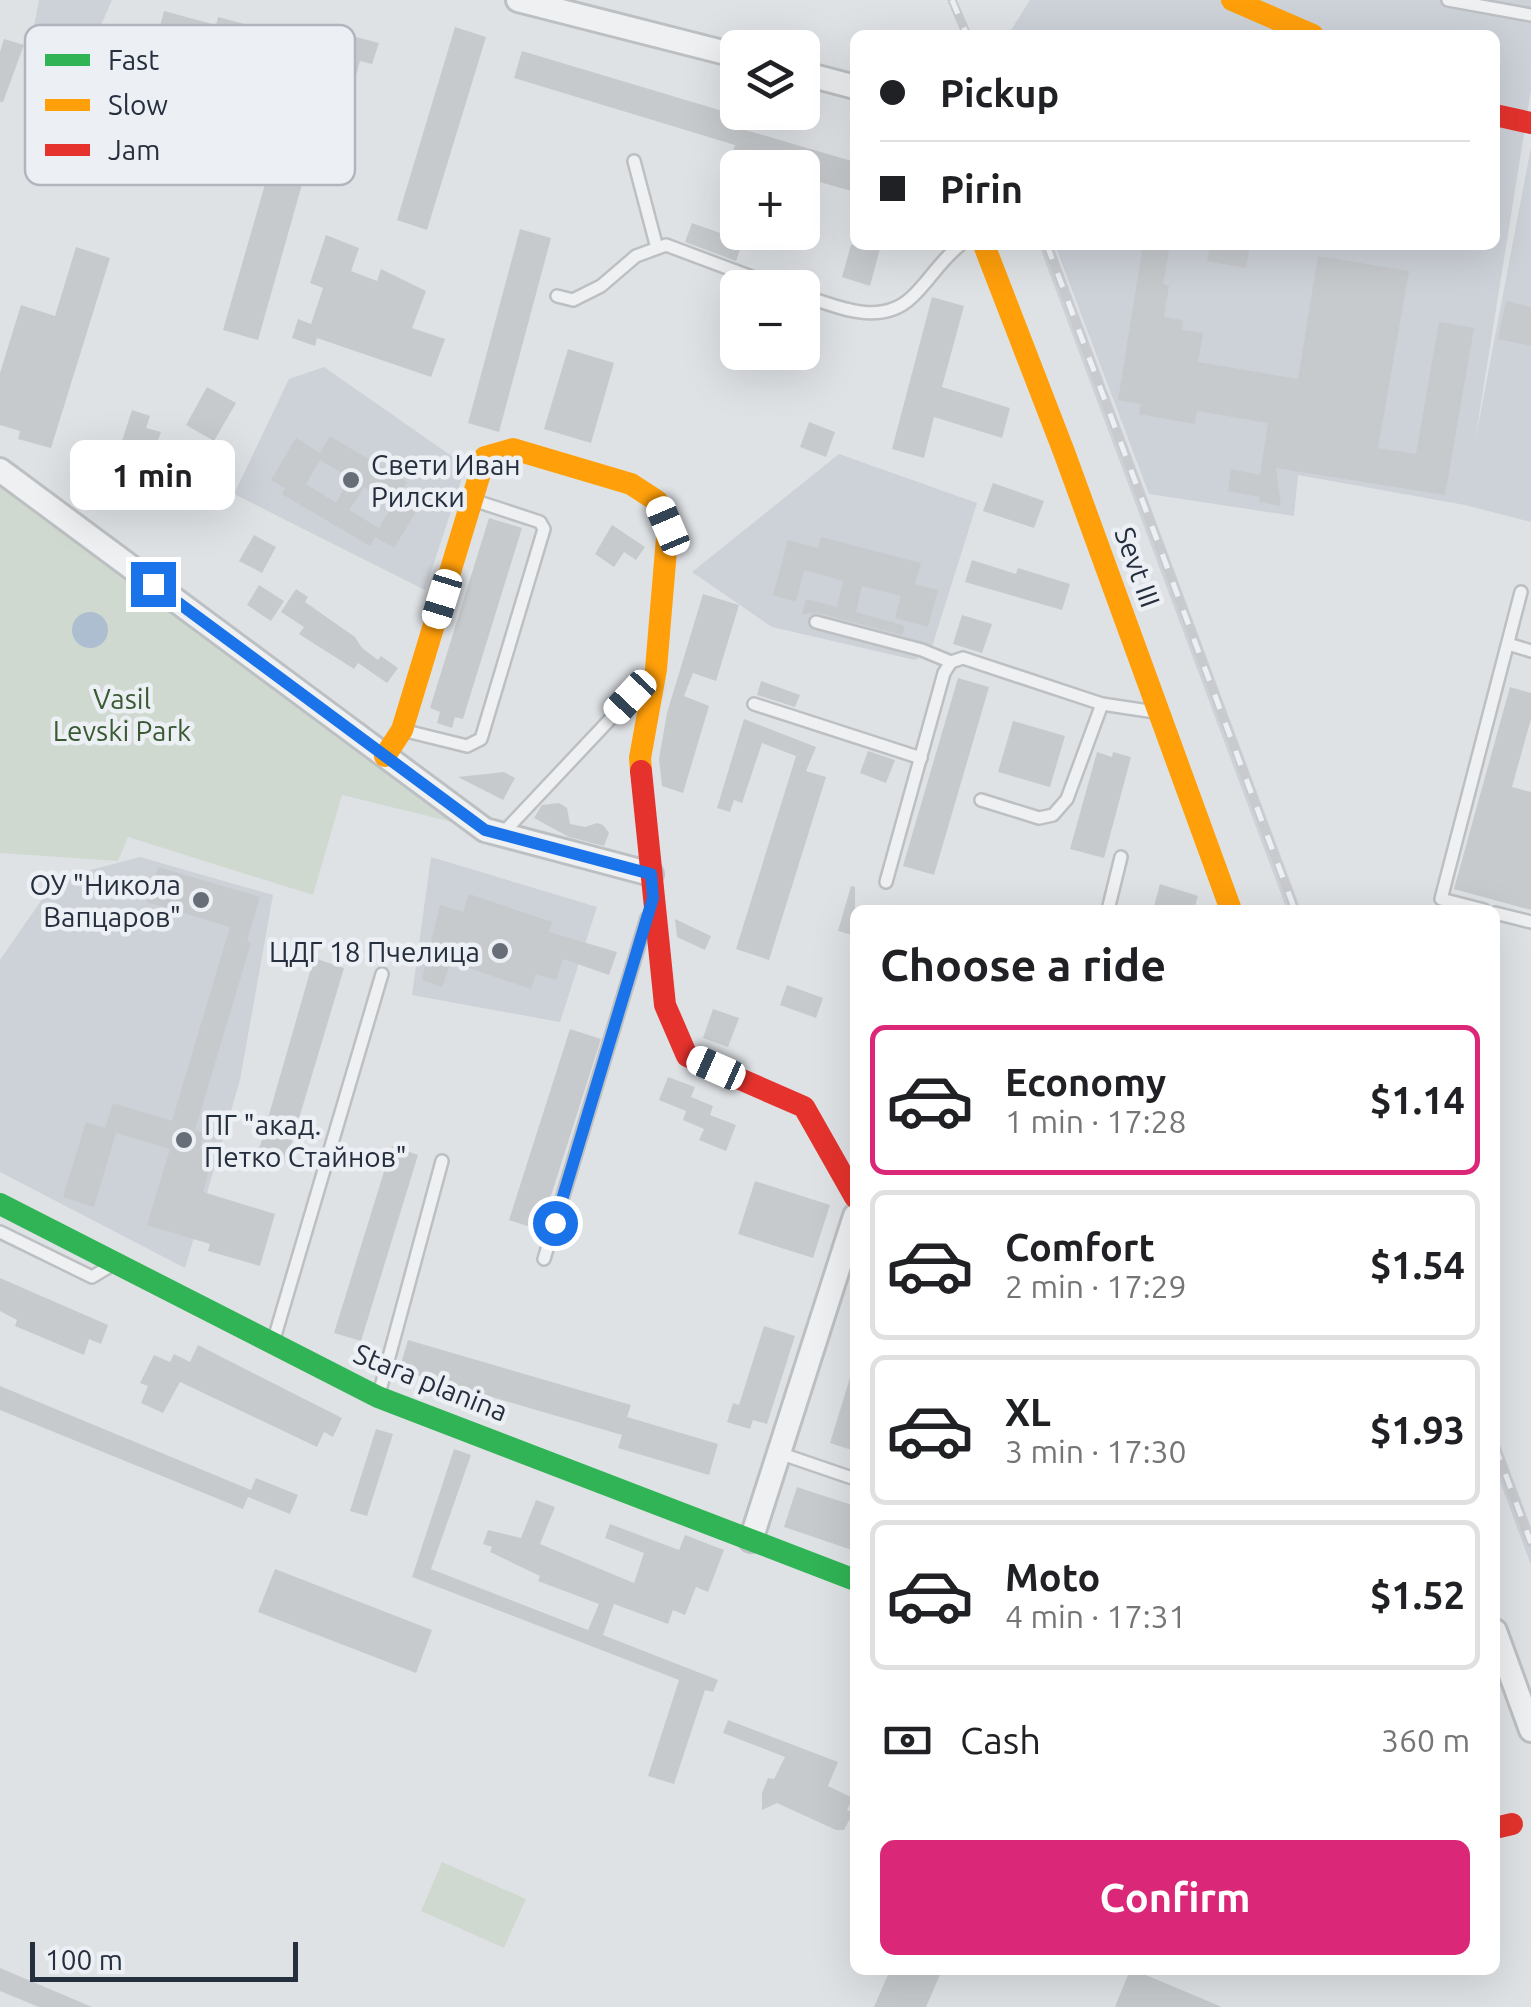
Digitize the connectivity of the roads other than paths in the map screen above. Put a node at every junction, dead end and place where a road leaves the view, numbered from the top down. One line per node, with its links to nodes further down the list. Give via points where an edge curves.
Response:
1 (518, 0): 6 (street)
2 (1232, 0): 5 (street)
3 (1456, 1): 4 (lane)
4 (1531, 15)
5 (1301, 30)
6 (720, 51)
7 (820, 78): 8 (street)
8 (850, 86)
9 (1500, 116): 10 (street)
10 (1531, 123)
11 (634, 161): 12 (lane)
12 (658, 248): 15 (lane, via 666,244); 16 (lane, via 573,300)
13 (954, 250): 17 (lane, via 912,298 883,315)
14 (986, 250): 28 (street, Sevt III)
15 (734, 270)
16 (558, 296)
17 (820, 301)
18 (0, 470): 30 (street)
19 (472, 500): 25 (street, via 485,457 512,449 631,484 657,500 668,526); 29 (street); 29 (lane, via 544,528 481,740 467,746)
20 (1521, 592): 22 (lane)
21 (816, 622): 24 (lane)
22 (1508, 644): 23 (lane); 39 (lane, via 1441,900)
23 (1531, 651)
24 (951, 662): 27 (lane, via 963,658); 31 (lane)
25 (656, 669): 33 (lane); 36 (street, via 640,758)
26 (754, 704): 31 (lane)
27 (1102, 704): 28 (lane); 32 (lane, via 1067,799 1053,816)
28 (1159, 712): 37 (street, Sevt III)
29 (402, 730): 30 (street)
30 (385, 756): 33 (street)
31 (921, 758): 35 (lane)
32 (981, 800)
33 (501, 835): 36 (street)
34 (1121, 857): 38 (lane)
35 (886, 882)
36 (652, 886): 44 (street, via 665,1005 687,1056 804,1107); 48 (lane)
37 (1226, 904)
38 (1109, 905)
39 (1462, 905)
40 (1500, 914): 41 (lane)
41 (1531, 922)
42 (382, 974): 50 (lane)
43 (442, 1162): 51 (lane)
44 (850, 1188)
45 (0, 1204): 49 (street, Stara planina)
46 (0, 1232): 49 (lane, via 92,1277)
47 (850, 1232): 52 (street)
48 (544, 1259)
49 (116, 1264): 50 (street, Stara planina)
50 (273, 1342): 51 (street, Stara planina)
51 (378, 1398): 54 (street, Stara planina)
52 (779, 1454): 53 (lane); 54 (street)
53 (850, 1477)
54 (751, 1540): 55 (street, Stara planina)
55 (850, 1578)
56 (1500, 1645): 57 (street)
57 (1531, 1730)

